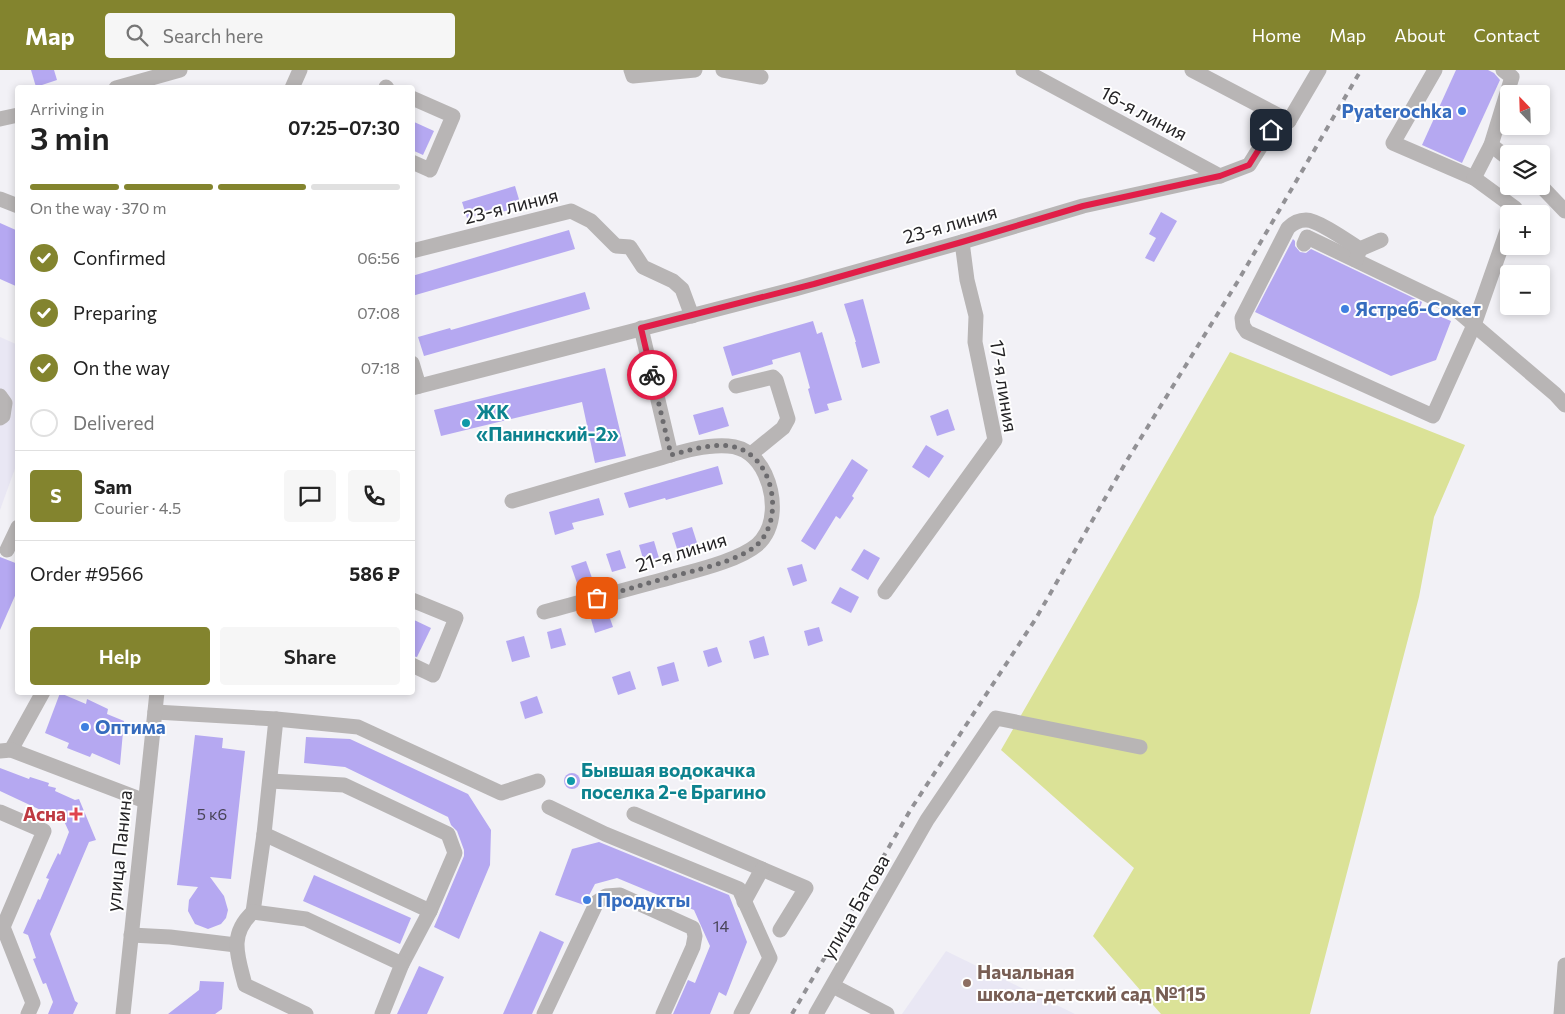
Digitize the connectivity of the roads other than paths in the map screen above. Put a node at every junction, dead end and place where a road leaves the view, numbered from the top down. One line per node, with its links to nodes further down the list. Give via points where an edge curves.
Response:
1 (180, 70): 12 (street)
2 (300, 70): 13 (street)
3 (632, 70): 4 (street, via 633,76)
4 (695, 70)
5 (723, 70): 11 (street)
6 (1023, 70): 21 (street, 16-я линия)
7 (1192, 70): 17 (street)
8 (1319, 70): 17 (street)
9 (1435, 70): 22 (street, via 1392,143)
10 (1503, 70): 18 (street, via 1512,77)
11 (760, 76)
12 (127, 85)
13 (293, 85)
14 (415, 99): 20 (street, via 453,116 430,170)
15 (15, 115): 16 (street)
16 (0, 119)
17 (1289, 121): 21 (street, via 1271,130 1249,165)
18 (1491, 144): 19 (street); 22 (street)
19 (1500, 152)
20 (415, 163)
21 (1220, 176): 29 (street, 23-я линия, via 1083,206)
22 (1474, 178): 26 (street)
23 (1550, 195): 27 (street)
24 (0, 199): 25 (street)
25 (15, 205)
26 (1511, 205)
27 (1565, 211)
28 (1381, 240): 33 (street)
29 (962, 242): 34 (street, 23-я линия); 47 (street, 17-я линия, via 976,316 975,342 995,440)
30 (1304, 244): 33 (street, via 1307,237)
31 (415, 250): 34 (street, 23-я линия, via 571,211 591,221 616,246 630,247 643,267 673,280 682,289)
32 (1500, 251): 35 (street)
33 (1358, 254): 35 (street, via 1453,306); 35 (street, via 1318,224 1307,220 1295,222 1288,228 1242,318 1243,326 1247,332 1433,416)
34 (692, 316): 36 (street, 23-я линия)
35 (1474, 325): 40 (street)
36 (641, 328): 38 (street, 23-я линия); 43 (street)
37 (736, 386): 42 (street, via 773,377 788,418 783,428)
38 (416, 387)
39 (0, 396): 41 (street, via 5,403)
40 (1565, 405)
41 (0, 418)
42 (751, 454): 43 (street, via 727,446 703,447); 49 (street, 21-я линия, via 760,465 772,492 770,523 757,545 702,569)
43 (671, 455): 44 (street)
44 (512, 501)
45 (15, 534): 46 (street)
46 (8, 550)
47 (885, 592)
48 (415, 601): 50 (street, via 456,618 433,675)
49 (544, 612)
50 (415, 666)
51 (41, 695): 56 (street)
52 (157, 695): 53 (street, улица Панина)
53 (155, 712): 54 (street); 59 (street, улица Панина)
54 (276, 719): 57 (street); 58 (street, via 358,728 501,793)
55 (1140, 747): 73 (street, улица Батова, via 996,718 928,820)
56 (6, 750): 59 (street)
57 (270, 781): 63 (street); 66 (street, via 344,785 448,834 455,853)
58 (538, 781)
59 (145, 802): 69 (street, улица Панина)
60 (550, 807): 65 (street, via 605,834 738,889)
61 (0, 812): 74 (street, via 44,831 3,927 33,1003)
62 (634, 814): 64 (street)
63 (264, 834): 66 (street); 67 (street)
64 (762, 868): 65 (street); 68 (street, via 806,888)
65 (744, 902): 80 (street, via 770,958)
66 (430, 911): 71 (street)
67 (253, 912): 70 (street, via 243,922); 71 (street, via 306,919)
68 (780, 930)
69 (131, 935): 70 (street); 75 (street, улица Панина)
70 (236, 945): 76 (street, via 245,985)
71 (402, 964): 77 (street)
72 (1565, 965): 83 (street)
73 (833, 986): 81 (street, улица Батова); 82 (street)
74 (28, 1014)
75 (123, 1014)
76 (306, 1014)
77 (382, 1014)
78 (544, 1014): 79 (street, via 597,902 606,896 620,895 693,928 693,946)
79 (664, 1014)
80 (740, 1014)
81 (816, 1014)
82 (886, 1014)
83 (1561, 1014)

